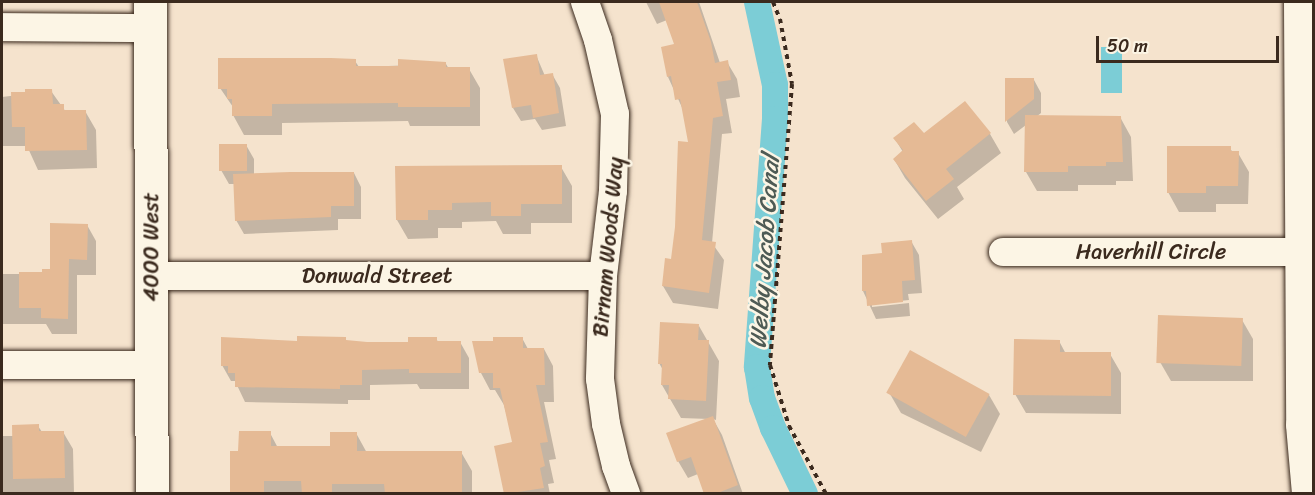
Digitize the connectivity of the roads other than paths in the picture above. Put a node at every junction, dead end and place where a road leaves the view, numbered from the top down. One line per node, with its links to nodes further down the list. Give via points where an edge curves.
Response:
1 (585, 2): 8 (street, Birnam Woods Way, via 615,114 613,191)
2 (1298, 2): 6 (street)
3 (150, 15): 4 (street); 7 (main road, 4000 West)
4 (2, 27)
5 (1003, 252): 6 (street, Haverhill Circle)
6 (1299, 252): 13 (street, via 1300,424)
7 (151, 276): 8 (street, Donwald Street); 10 (main road, 4000 West)
8 (603, 276): 12 (street, Birnam Woods Way, via 600,379 606,424)
9 (2, 365): 10 (street)
10 (151, 365): 11 (main road, 4000 West)
11 (152, 494)
12 (626, 494)
13 (1306, 494)

